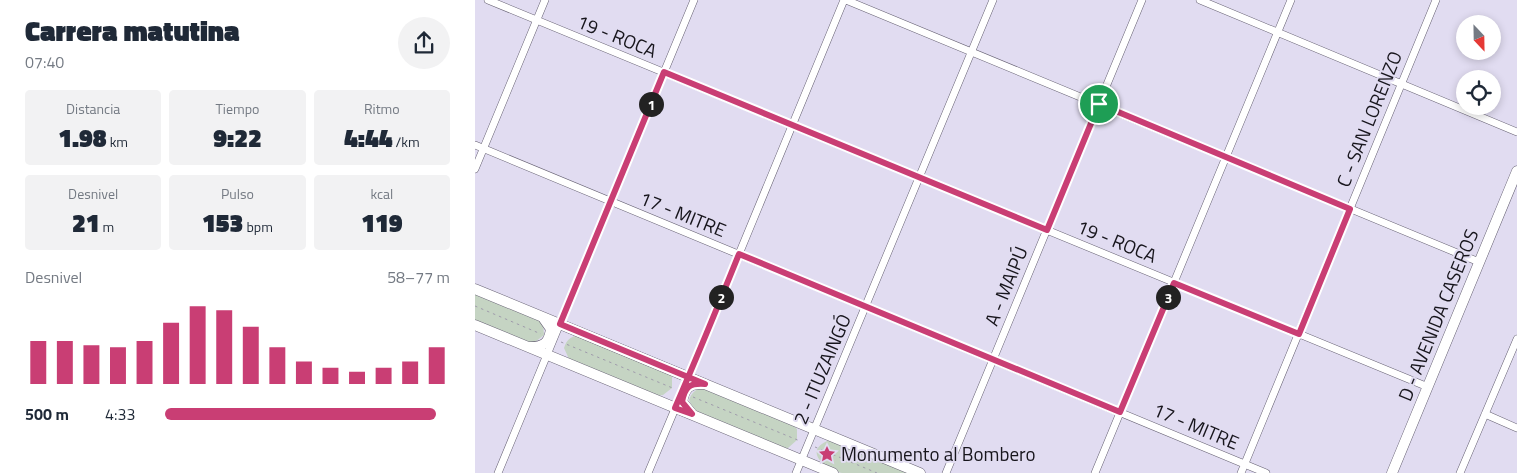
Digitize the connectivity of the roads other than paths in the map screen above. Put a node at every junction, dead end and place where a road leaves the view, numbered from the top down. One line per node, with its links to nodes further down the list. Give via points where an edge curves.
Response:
1 (488, 0): 10 (street, 19 - ROCA)
2 (545, 0): 10 (street)
3 (694, 0): 13 (street)
4 (845, 0): 12 (street); 16 (street)
5 (993, 0): 12 (street, 2 - ITUZAINGÓ)
6 (1142, 0): 15 (street, A - MAIPÚ)
7 (1200, 0): 11 (street)
8 (1291, 0): 11 (street)
9 (1436, 0): 14 (street, C - SAN LORENZO)
10 (536, 20): 13 (street, 19 - ROCA); 19 (street)
11 (1278, 32): 14 (street); 20 (street)
12 (971, 52): 15 (street); 23 (street, 2 - ITUZAINGÓ)
13 (664, 72): 16 (street, 19 - ROCA); 24 (street)
14 (1402, 84): 17 (street); 25 (street, C - SAN LORENZO)
15 (1099, 104): 20 (street); 26 (street, A - MAIPÚ)
16 (793, 126): 23 (street, 19 - ROCA); 27 (street)
17 (1517, 132)
18 (475, 145): 19 (street, 17 - MITRE)
19 (483, 149): 21 (street); 24 (street, 17 - MITRE)
20 (1226, 157): 25 (street); 29 (street)
21 (475, 169)
22 (1517, 171): 28 (street, D - AVENIDA CASEROS)
23 (919, 178): 26 (street, 19 - ROCA); 31 (street, 2 - ITUZAINGÓ)
24 (611, 201): 27 (street, 17 - MITRE); 34 (street)
25 (1350, 209): 28 (street); 35 (street, C - SAN LORENZO)
26 (1047, 230): 29 (street, 19 - ROCA); 39 (street, A - MAIPÚ)
27 (739, 254): 31 (street, 17 - MITRE); 40 (street)
28 (1479, 262): 42 (street, D - AVENIDA CASEROS)
29 (1174, 283): 35 (street, 19 - ROCA); 44 (street)
30 (475, 289): 32 (street)
31 (865, 307): 39 (street, 17 - MITRE); 48 (street, 2 - ITUZAINGÓ)
32 (542, 317): 34 (street); 37 (street, via 551,329 550,337 546,344)
33 (475, 324): 37 (street)
34 (560, 324): 38 (street); 40 (street)
35 (1299, 334): 42 (street, 19 - ROCA); 50 (street, C - SAN LORENZO)
36 (1517, 339): 46 (street)
37 (529, 347): 38 (street)
38 (547, 354): 43 (street); 51 (street)
39 (993, 360): 44 (street, 17 - MITRE); 56 (street, A - MAIPÚ)
40 (688, 377): 41 (street); 43 (street)
41 (705, 384): 45 (street, via 695,384 684,393 682,402); 48 (street)
42 (1428, 387): 60 (street, D - AVENIDA CASEROS)
43 (675, 408): 45 (street); 52 (street)
44 (1120, 412): 50 (street, 17 - MITRE); 57 (street)
45 (692, 414): 49 (street)
46 (1485, 414): 47 (street); 61 (street)
47 (1517, 428)
48 (814, 429): 49 (street, 2 - ITUZAINGÓ); 55 (street)
49 (801, 460): 53 (street, 2 - ITUZAINGÓ); 54 (street)
50 (1245, 464): 58 (street, C - SAN LORENZO); 59 (street, 17 - MITRE)
51 (498, 473)
52 (648, 473)
53 (796, 473)
54 (833, 473)
55 (920, 473)
56 (946, 473)
57 (1095, 473)
58 (1241, 473)
59 (1266, 473)
60 (1392, 473)
61 (1460, 473)

